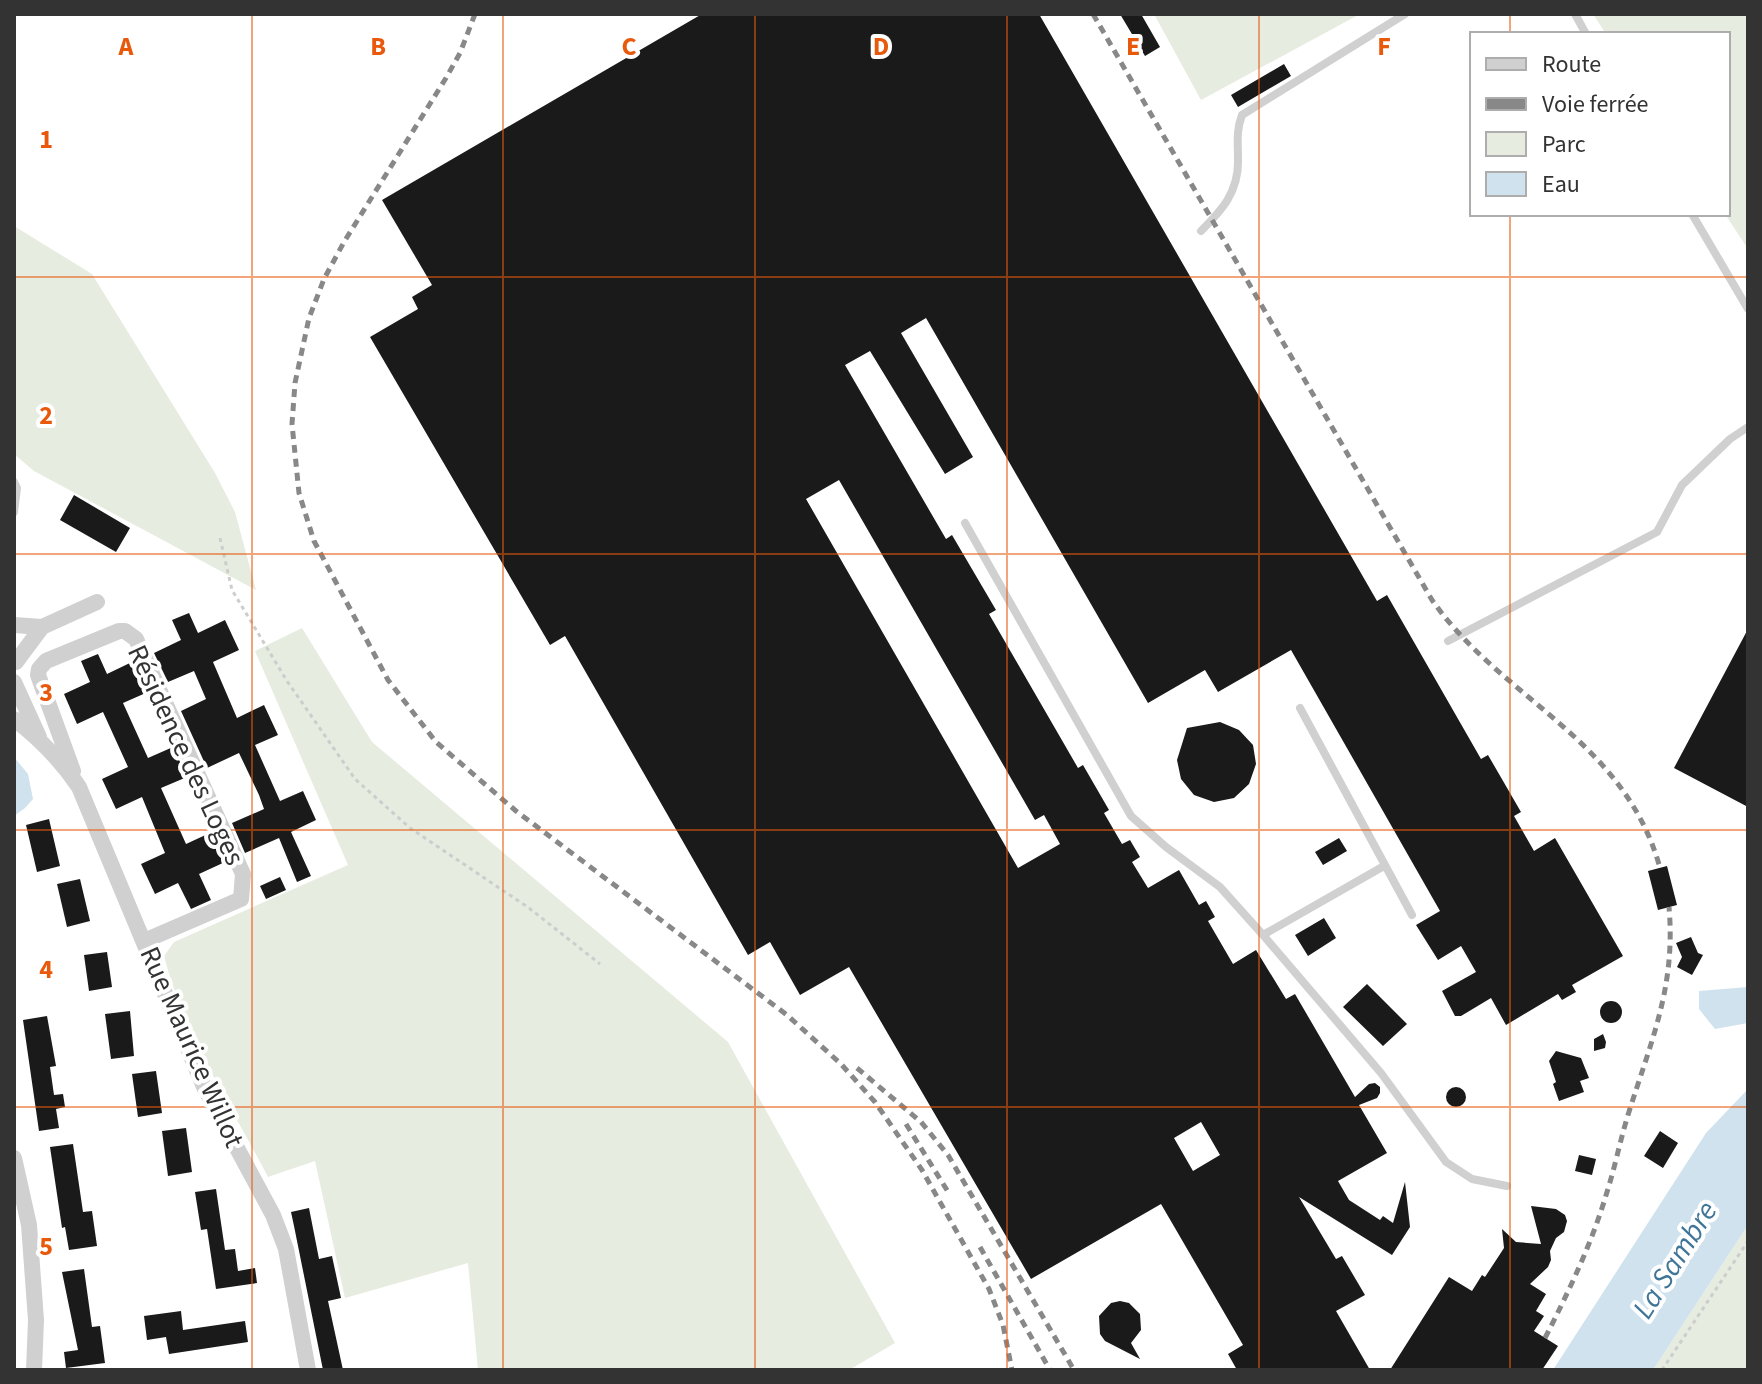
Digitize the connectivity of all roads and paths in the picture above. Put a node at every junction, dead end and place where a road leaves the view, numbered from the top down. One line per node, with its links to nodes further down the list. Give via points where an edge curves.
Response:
1 (1405, 14): 5 (lane, via 1242,115 1235,185 1226,206)
2 (1575, 14): 3 (lane)
3 (1585, 32)
4 (1693, 216): 6 (lane)
5 (1201, 231)
6 (1748, 309)
7 (1748, 427): 15 (lane, via 1682,485 1657,532)
8 (14, 482): 9 (lane)
9 (14, 512)
10 (965, 523): 24 (lane, via 1131,816 1220,887)
11 (220, 538): 26 (path, via 232,590 355,779 410,828 529,908)
12 (97, 602): 14 (street)
13 (14, 625): 14 (street)
14 (42, 627): 16 (street)
15 (1448, 641)
16 (15, 661)
17 (14, 682): 20 (street, Rue Maurice Willot)
18 (1300, 708): 22 (lane)
19 (14, 719): 20 (street, Rue Maurice Willot)
20 (40, 739): 21 (street, Rue Maurice Willot)
21 (79, 787): 25 (street, Rue Maurice Willot); 25 (street, Résidence des Loges, via 39,669 46,661 125,631 136,639 243,874 241,899)
22 (1384, 866): 23 (lane); 24 (lane)
23 (1412, 915)
24 (1263, 935): 28 (lane, via 1381,1073 1446,1162 1472,1179)
25 (144, 941): 31 (street, Rue Maurice Willot, via 204,1087 286,1249)
26 (600, 964)
27 (14, 1158): 30 (street, via 29,1225)
28 (1507, 1186)
29 (1748, 1241): 32 (path)
30 (34, 1370)
31 (304, 1370)
32 (1662, 1370)

